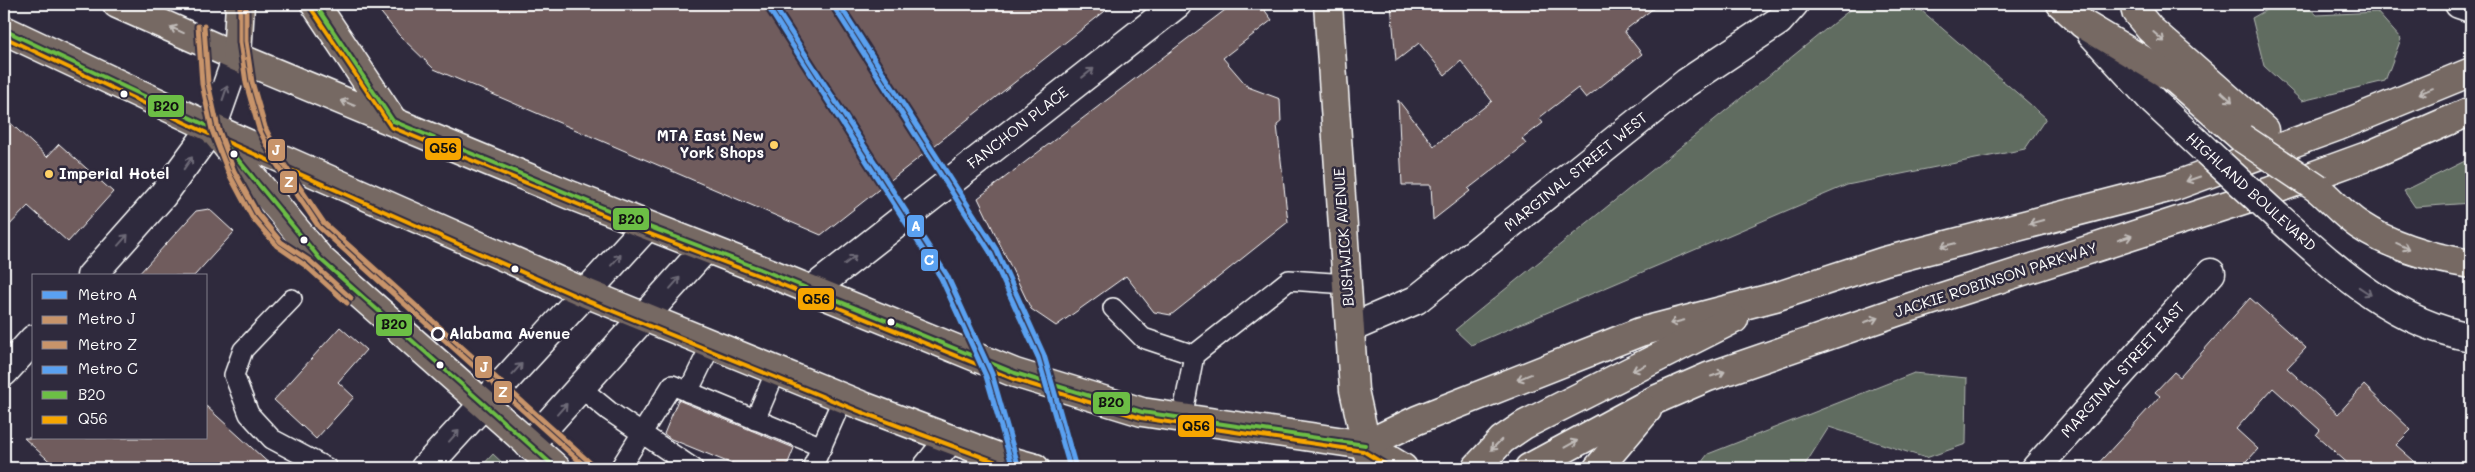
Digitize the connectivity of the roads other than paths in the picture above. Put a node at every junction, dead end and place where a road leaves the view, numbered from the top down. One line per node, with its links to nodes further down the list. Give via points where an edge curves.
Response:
1 (117, 4): 13 (main road, one-way to 1)
2 (240, 4): 13 (main road)
3 (314, 4): 17 (main road)
4 (1177, 4): 25 (street, FANCHON PLACE, one-way to 4)
5 (1328, 4): 24 (main road, BUSHWICK AVENUE)
6 (1794, 4): 31 (street, MARGINAL STREET WEST, via 1779,20 1686,83 1416,300)
7 (2061, 4): 11 (main road, HIGHLAND BOULEVARD)
8 (2135, 4): 15 (main road, one-way to 15, via 2136,12)
9 (2459, 4): 10 (street)
10 (2471, 8)
11 (2084, 24): 15 (main road); 32 (street, HIGHLAND BOULEVARD, one-way to 32, bridge, via 2154,102 2327,261 2364,290 2409,317)
12 (4, 30): 18 (main road)
13 (237, 57): 17 (main road, one-way to 13); 18 (street, one-way to 13)
14 (2471, 72): 27 (main road, one-way to 27, via 2339,126 2172,186 1885,261)
15 (2183, 73): 21 (main road, one-way to 21, bridge, via 2242,138 2318,189 2359,224 2413,250)
16 (2471, 111): 41 (main road, JACKIE ROBINSON PARKWAY, one-way to 16, via 1708,377 1905,308 2271,191 2370,155)
17 (393, 122): 19 (main road)
18 (212, 128): 23 (street, one-way to 18, via 162,196); 26 (main road); 42 (main road, via 320,259)
19 (647, 226): 20 (main road); 26 (street, one-way to 19)
20 (704, 249): 25 (main road); 30 (street, one-way to 20)
21 (2471, 264)
22 (2211, 273): 62 (street, MARGINAL STREET EAST)
23 (93, 274)
24 (1347, 284): 31 (main road, BUSHWICK AVENUE); 35 (lane, via 1289,280)
25 (812, 290): 43 (main road, via 1015,373 1142,412)
26 (586, 293): 30 (main road); 42 (street, one-way to 26)
27 (1775, 297): 49 (main road, one-way to 49, via 1640,332 1417,420); 59 (main road, one-way to 59, via 1524,425 1502,440)
28 (292, 299): 51 (lane, via 243,350 234,374 249,414 272,439)
29 (1113, 308): 35 (lane, via 1143,338)
30 (645, 318): 34 (main road); 38 (street)
31 (1351, 328): 49 (main road, BUSHWICK AVENUE, via 1354,390)
32 (2471, 337)
33 (32, 341): 37 (street)
34 (711, 345): 36 (main road); 39 (lane)
35 (1194, 354): 43 (lane)
36 (776, 371): 40 (main road); 44 (lane)
37 (4, 372)
38 (581, 388): 45 (lane); 47 (street, one-way to 38)
39 (688, 392): 44 (lane, via 711,406); 45 (lane, via 672,386)
40 (843, 398): 46 (main road); 48 (lane)
41 (1655, 400): 60 (main road, JACKIE ROBINSON PARKWAY, one-way to 41); 61 (main road)
42 (484, 404): 47 (main road); 52 (street, one-way to 42)
43 (1182, 418): 49 (main road)
44 (760, 425): 48 (lane)
45 (641, 434): 50 (lane); 54 (lane)
46 (950, 439): 56 (street); 57 (main road)
47 (529, 445): 53 (main road)
48 (822, 447): 55 (lane)
49 (1368, 457): 58 (main road)
50 (692, 461)
51 (327, 468)
52 (425, 468)
53 (556, 468)
54 (620, 468)
55 (812, 468)
56 (927, 468)
57 (1035, 468)
58 (1404, 468)
59 (1476, 468)
60 (1529, 468)
61 (1598, 468)
62 (2036, 468)

